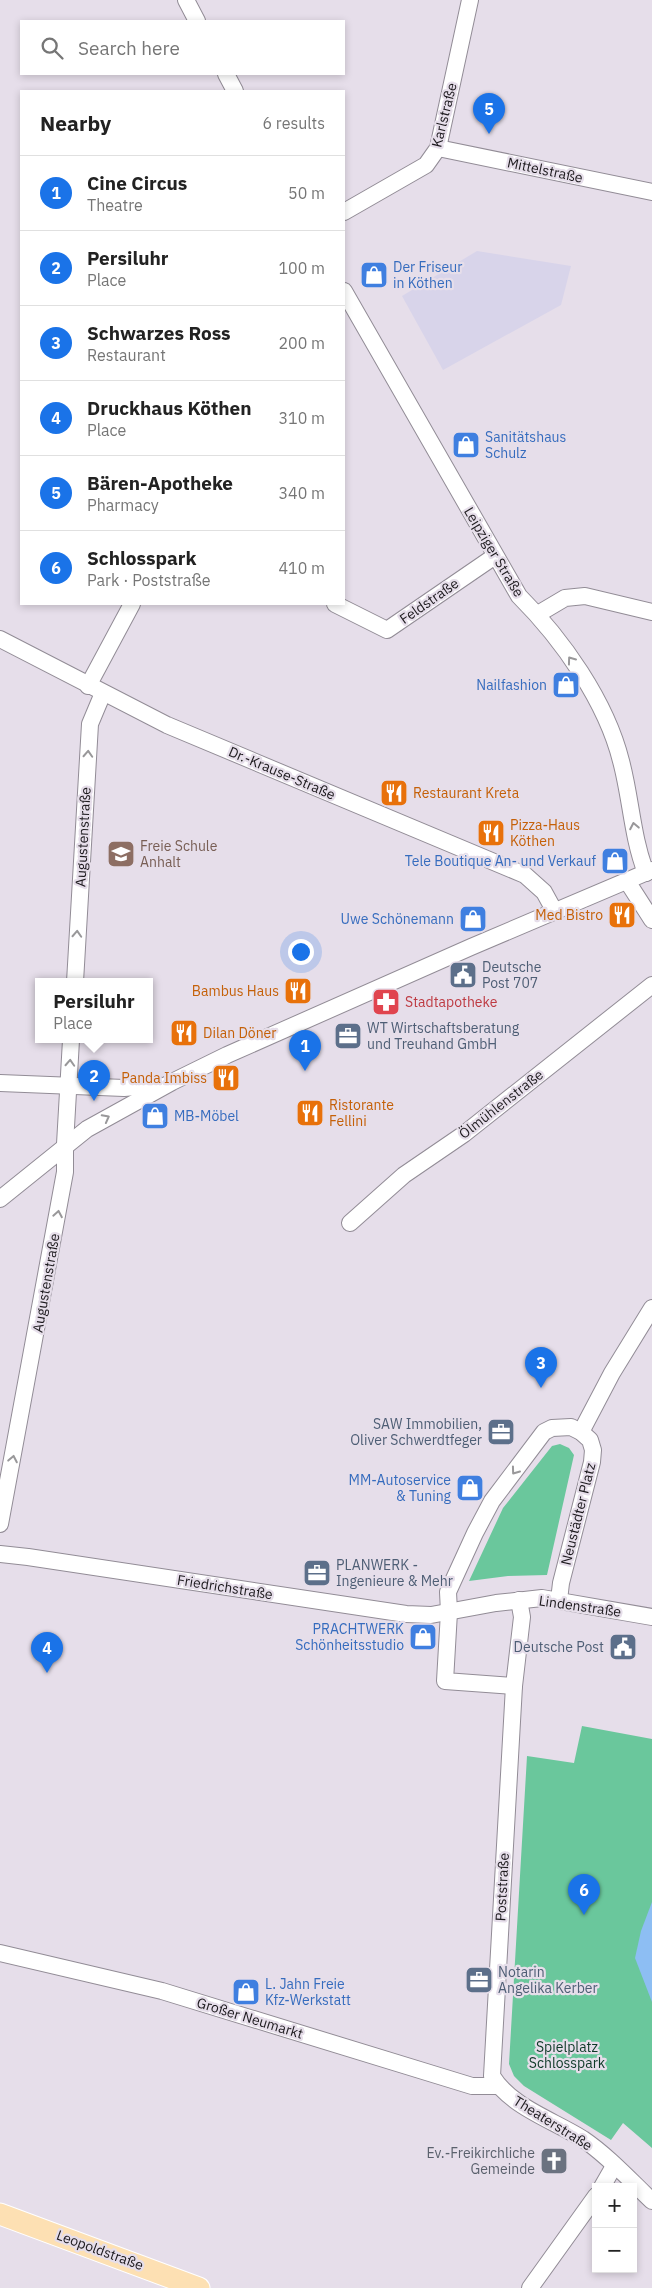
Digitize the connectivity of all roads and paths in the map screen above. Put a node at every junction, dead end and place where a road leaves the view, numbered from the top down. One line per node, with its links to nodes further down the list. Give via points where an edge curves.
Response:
1 (186, 0): 3 (street)
2 (470, 0): 6 (street, Karlstraße)
3 (196, 20)
4 (227, 75): 5 (street)
5 (234, 90)
6 (438, 148): 7 (street, Mittelstraße); 8 (street, Karlstraße, via 426,165)
7 (652, 192)
8 (345, 211)
9 (345, 292): 10 (street, Leipziger Straße)
10 (495, 556): 12 (street, Feldstraße, via 387,630); 14 (street, Leipziger Straße, via 519,596)
11 (131, 605): 16 (street)
12 (337, 605)
13 (652, 612): 14 (street, via 585,596 565,598)
14 (538, 614): 18 (street, Leipziger Straße, one-way to 14, via 636,836 622,761 611,727 594,692)
15 (0, 639): 16 (street, Dr.-Krause-Straße)
16 (88, 686): 17 (street, Dr.-Krause-Straße)
17 (103, 694): 20 (street, Dr.-Krause-Straße, via 182,732 525,875 544,892); 22 (street, Augustenstraße, one-way to 17, via 90,724)
18 (649, 872): 19 (street)
19 (627, 881): 20 (street); 21 (street)
20 (555, 912): 25 (street)
21 (652, 920)
22 (75, 978)
23 (652, 985): 30 (street, Ölmühlenstraße, via 464,1134 404,1174)
24 (71, 1043): 27 (street, Augustenstraße, one-way to 24)
25 (172, 1082): 27 (street, via 124,1088); 28 (street, one-way to 25)
26 (0, 1083): 27 (street)
27 (69, 1086): 28 (street, Augustenstraße)
28 (65, 1144): 29 (street); 33 (street, Augustenstraße, one-way to 28, via 66,1172)
29 (0, 1199)
30 (350, 1223)
31 (652, 1308): 32 (street)
32 (580, 1432): 36 (street, Neustädter Platz, via 590,1440 592,1462); 37 (street, one-way to 37, via 562,1426 544,1432 492,1501 449,1589)
33 (0, 1524)
34 (0, 1554): 37 (street, Friedrichstraße, via 406,1614)
35 (519, 1600): 36 (street, Lindenstraße); 37 (street, Lindenstraße); 39 (street, Poststraße, via 522,1617)
36 (559, 1600): 38 (street, Lindenstraße)
37 (449, 1612): 39 (street, via 445,1681)
38 (652, 1617)
39 (514, 1686): 41 (street, Poststraße, via 492,2061 492,2076)
40 (0, 1953): 41 (street, Großer Neumarkt, via 162,1991 472,2086)
41 (498, 2086): 42 (street, Theaterstraße, via 515,2100 583,2140)
42 (614, 2166): 43 (street); 44 (street, Theaterstraße)
43 (604, 2183)
44 (652, 2200)
45 (592, 2202): 48 (street)
46 (0, 2214): 47 (main road, Leopoldstraße)
47 (199, 2288)
48 (530, 2288)

